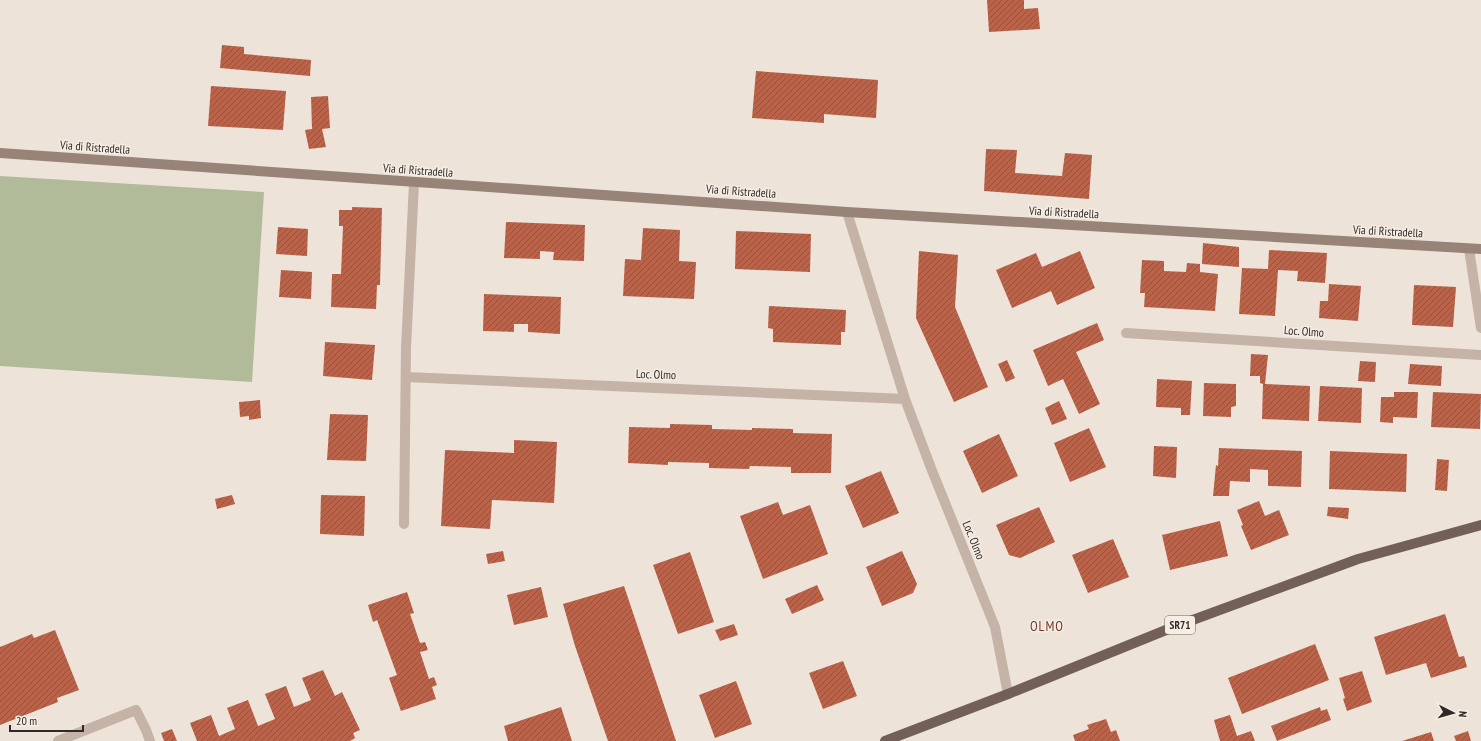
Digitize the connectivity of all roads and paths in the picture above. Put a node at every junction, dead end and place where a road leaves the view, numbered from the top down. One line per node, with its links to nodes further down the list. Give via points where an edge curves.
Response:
1 (0, 153): 2 (street, Via di Ristradella)
2 (414, 183): 3 (street, Via di Ristradella); 9 (street)
3 (848, 212): 4 (street, Via di Ristradella); 10 (street, Loc. Olmo)
4 (1469, 249): 5 (street, Via di Ristradella); 6 (street)
5 (1481, 249)
6 (1481, 328)
7 (1126, 333): 8 (street, Loc. Olmo)
8 (1481, 355)
9 (406, 377): 10 (street, Loc. Olmo); 11 (street)
10 (905, 398): 13 (street, Loc. Olmo, via 995,627)
11 (404, 524)
12 (1481, 525): 13 (main road, SR71, via 1358,559 1171,628)
13 (1008, 694): 16 (main road, SR71)
14 (58, 741): 15 (street, via 136,710)
15 (150, 741)
16 (885, 741)

